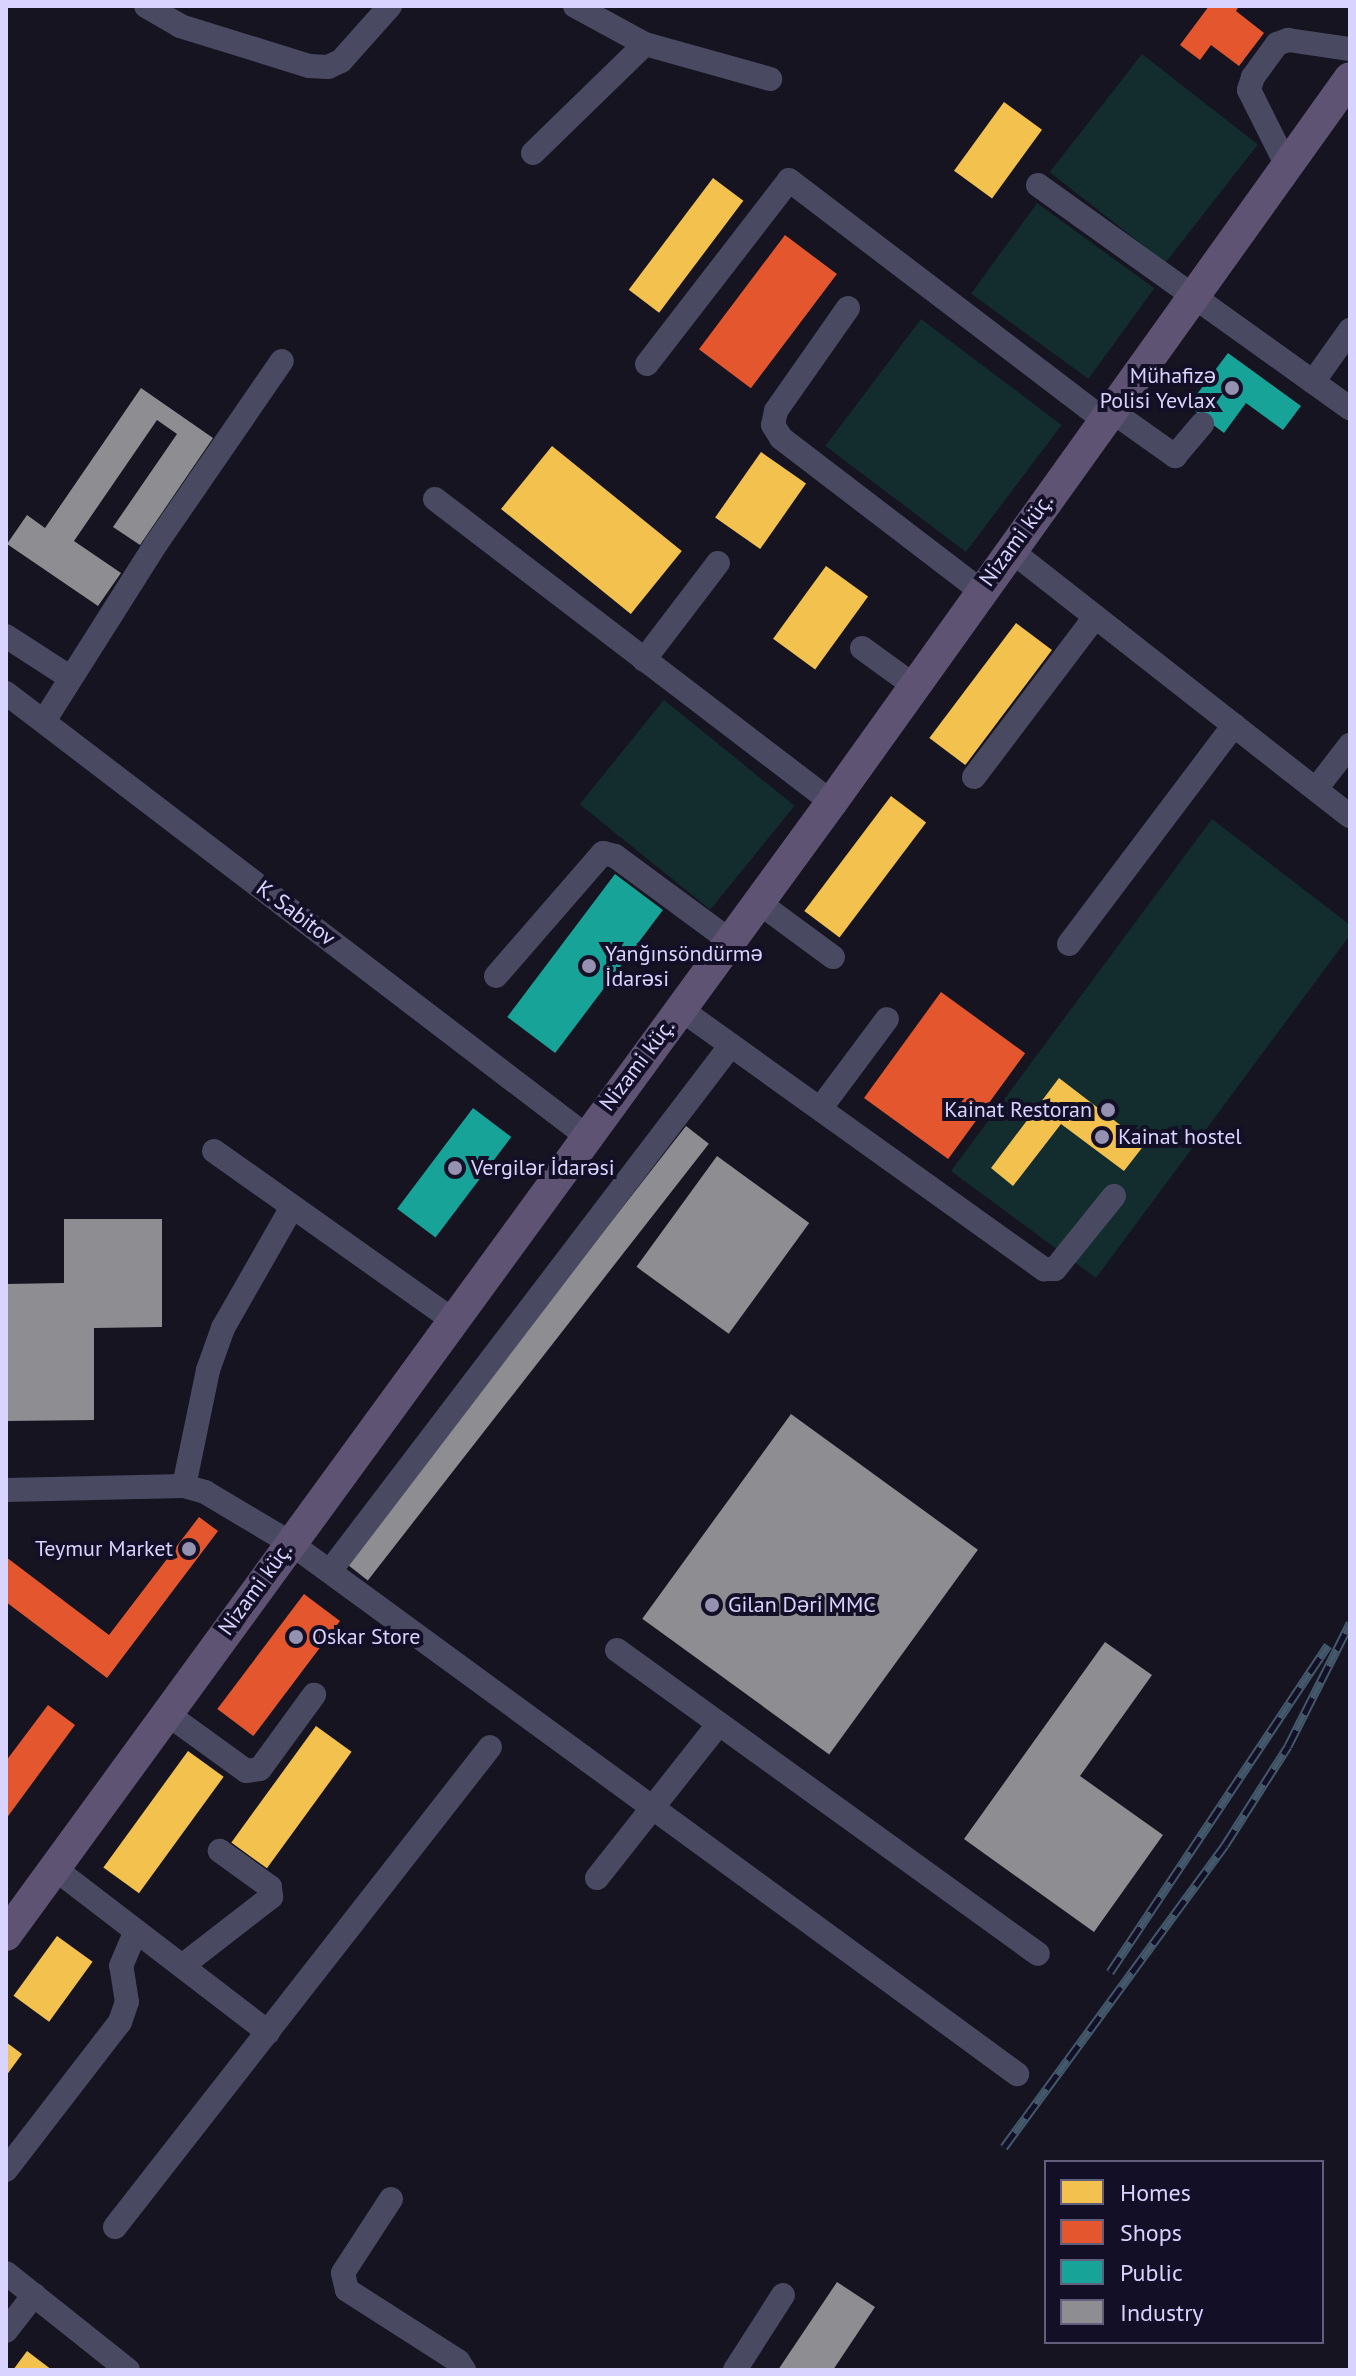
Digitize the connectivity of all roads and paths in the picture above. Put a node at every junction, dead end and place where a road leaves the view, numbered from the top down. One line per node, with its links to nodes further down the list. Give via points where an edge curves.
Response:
1 (146, 6): 2 (street, via 180,26 309,66 328,67 341,61)
2 (390, 6)
3 (575, 6): 4 (street)
4 (645, 44): 7 (street); 8 (street)
5 (1350, 49): 9 (street, via 1288,40 1277,44 1253,77 1249,90)
6 (1350, 78): 9 (main road, Nizami küç.)
7 (770, 79)
8 (533, 153)
9 (1287, 166): 11 (main road, Nizami küç.)
10 (1038, 185): 11 (street)
11 (1193, 295): 16 (street); 18 (main road, Nizami küç.)
12 (848, 308): 23 (street, via 776,411 773,425 781,438)
13 (1350, 330): 16 (street)
14 (282, 361): 28 (street)
15 (647, 364): 18 (street, via 789,180)
16 (1313, 382): 17 (street)
17 (1350, 408)
18 (1106, 414): 19 (street, via 1175,456); 21 (main road, Nizami küç.)
19 (1202, 424)
20 (435, 499): 27 (street)
21 (1009, 549): 23 (main road, Nizami küç.); 24 (street)
22 (718, 563): 27 (street)
23 (980, 590): 29 (main road, Nizami küç.)
24 (1095, 617): 32 (street); 34 (street)
25 (6, 636): 28 (street)
26 (862, 648): 29 (street)
27 (644, 660): 36 (street)
28 (71, 678): 31 (street)
29 (913, 685): 36 (main road, Nizami küç.)
30 (6, 693): 31 (street, K. Sabitov)
31 (44, 721): 47 (street, K. Sabitov)
32 (1234, 725): 35 (street); 40 (street)
33 (1350, 745): 35 (street)
34 (974, 777)
35 (1316, 789): 37 (street)
36 (832, 802): 38 (main road, Nizami küç.)
37 (1350, 816)
38 (758, 902): 39 (main road, Nizami küç.); 41 (street)
39 (729, 940): 42 (street, via 615,856 603,853); 43 (main road, Nizami küç.)
40 (1069, 944)
41 (833, 957)
42 (496, 976)
43 (679, 1008): 45 (street); 47 (main road, Nizami küç.)
44 (887, 1019): 46 (street)
45 (731, 1045): 46 (street); 55 (street)
46 (820, 1109): 49 (street, via 1044,1269 1055,1269)
47 (585, 1135): 51 (main road, Nizami küç.)
48 (214, 1151): 50 (street)
49 (1114, 1196)
50 (292, 1207): 51 (street); 52 (street, via 223,1328 208,1370)
51 (451, 1319): 54 (main road, Nizami küç.)
52 (184, 1486): 53 (street); 54 (street)
53 (6, 1490)
54 (289, 1542): 55 (street); 58 (main road, Nizami küç.)
55 (330, 1571): 61 (street)
56 (617, 1650): 59 (street)
57 (314, 1695): 58 (street, via 260,1769 246,1771)
58 (166, 1713): 63 (main road, Nizami küç.)
59 (718, 1725): 61 (street); 67 (street)
60 (490, 1747): 69 (street)
61 (654, 1809): 64 (street); 70 (street)
62 (220, 1851): 68 (street, via 270,1887 271,1897)
63 (54, 1868): 65 (street); 66 (main road, Nizami küç.)
64 (597, 1878)
65 (136, 1931): 68 (street); 71 (street, via 121,1966 127,2002 120,2022)
66 (6, 1935)
67 (1038, 1954)
68 (182, 1966): 69 (street)
69 (268, 2032): 73 (street)
70 (1017, 2074)
71 (6, 2170)
72 (391, 2199): 79 (street, via 343,2273 347,2290 458,2361)
73 (115, 2227)
74 (6, 2273): 75 (street)
75 (34, 2295): 77 (street); 78 (street)
76 (783, 2295): 80 (street)
77 (6, 2331)
78 (128, 2370)
79 (464, 2370)
80 (735, 2370)

